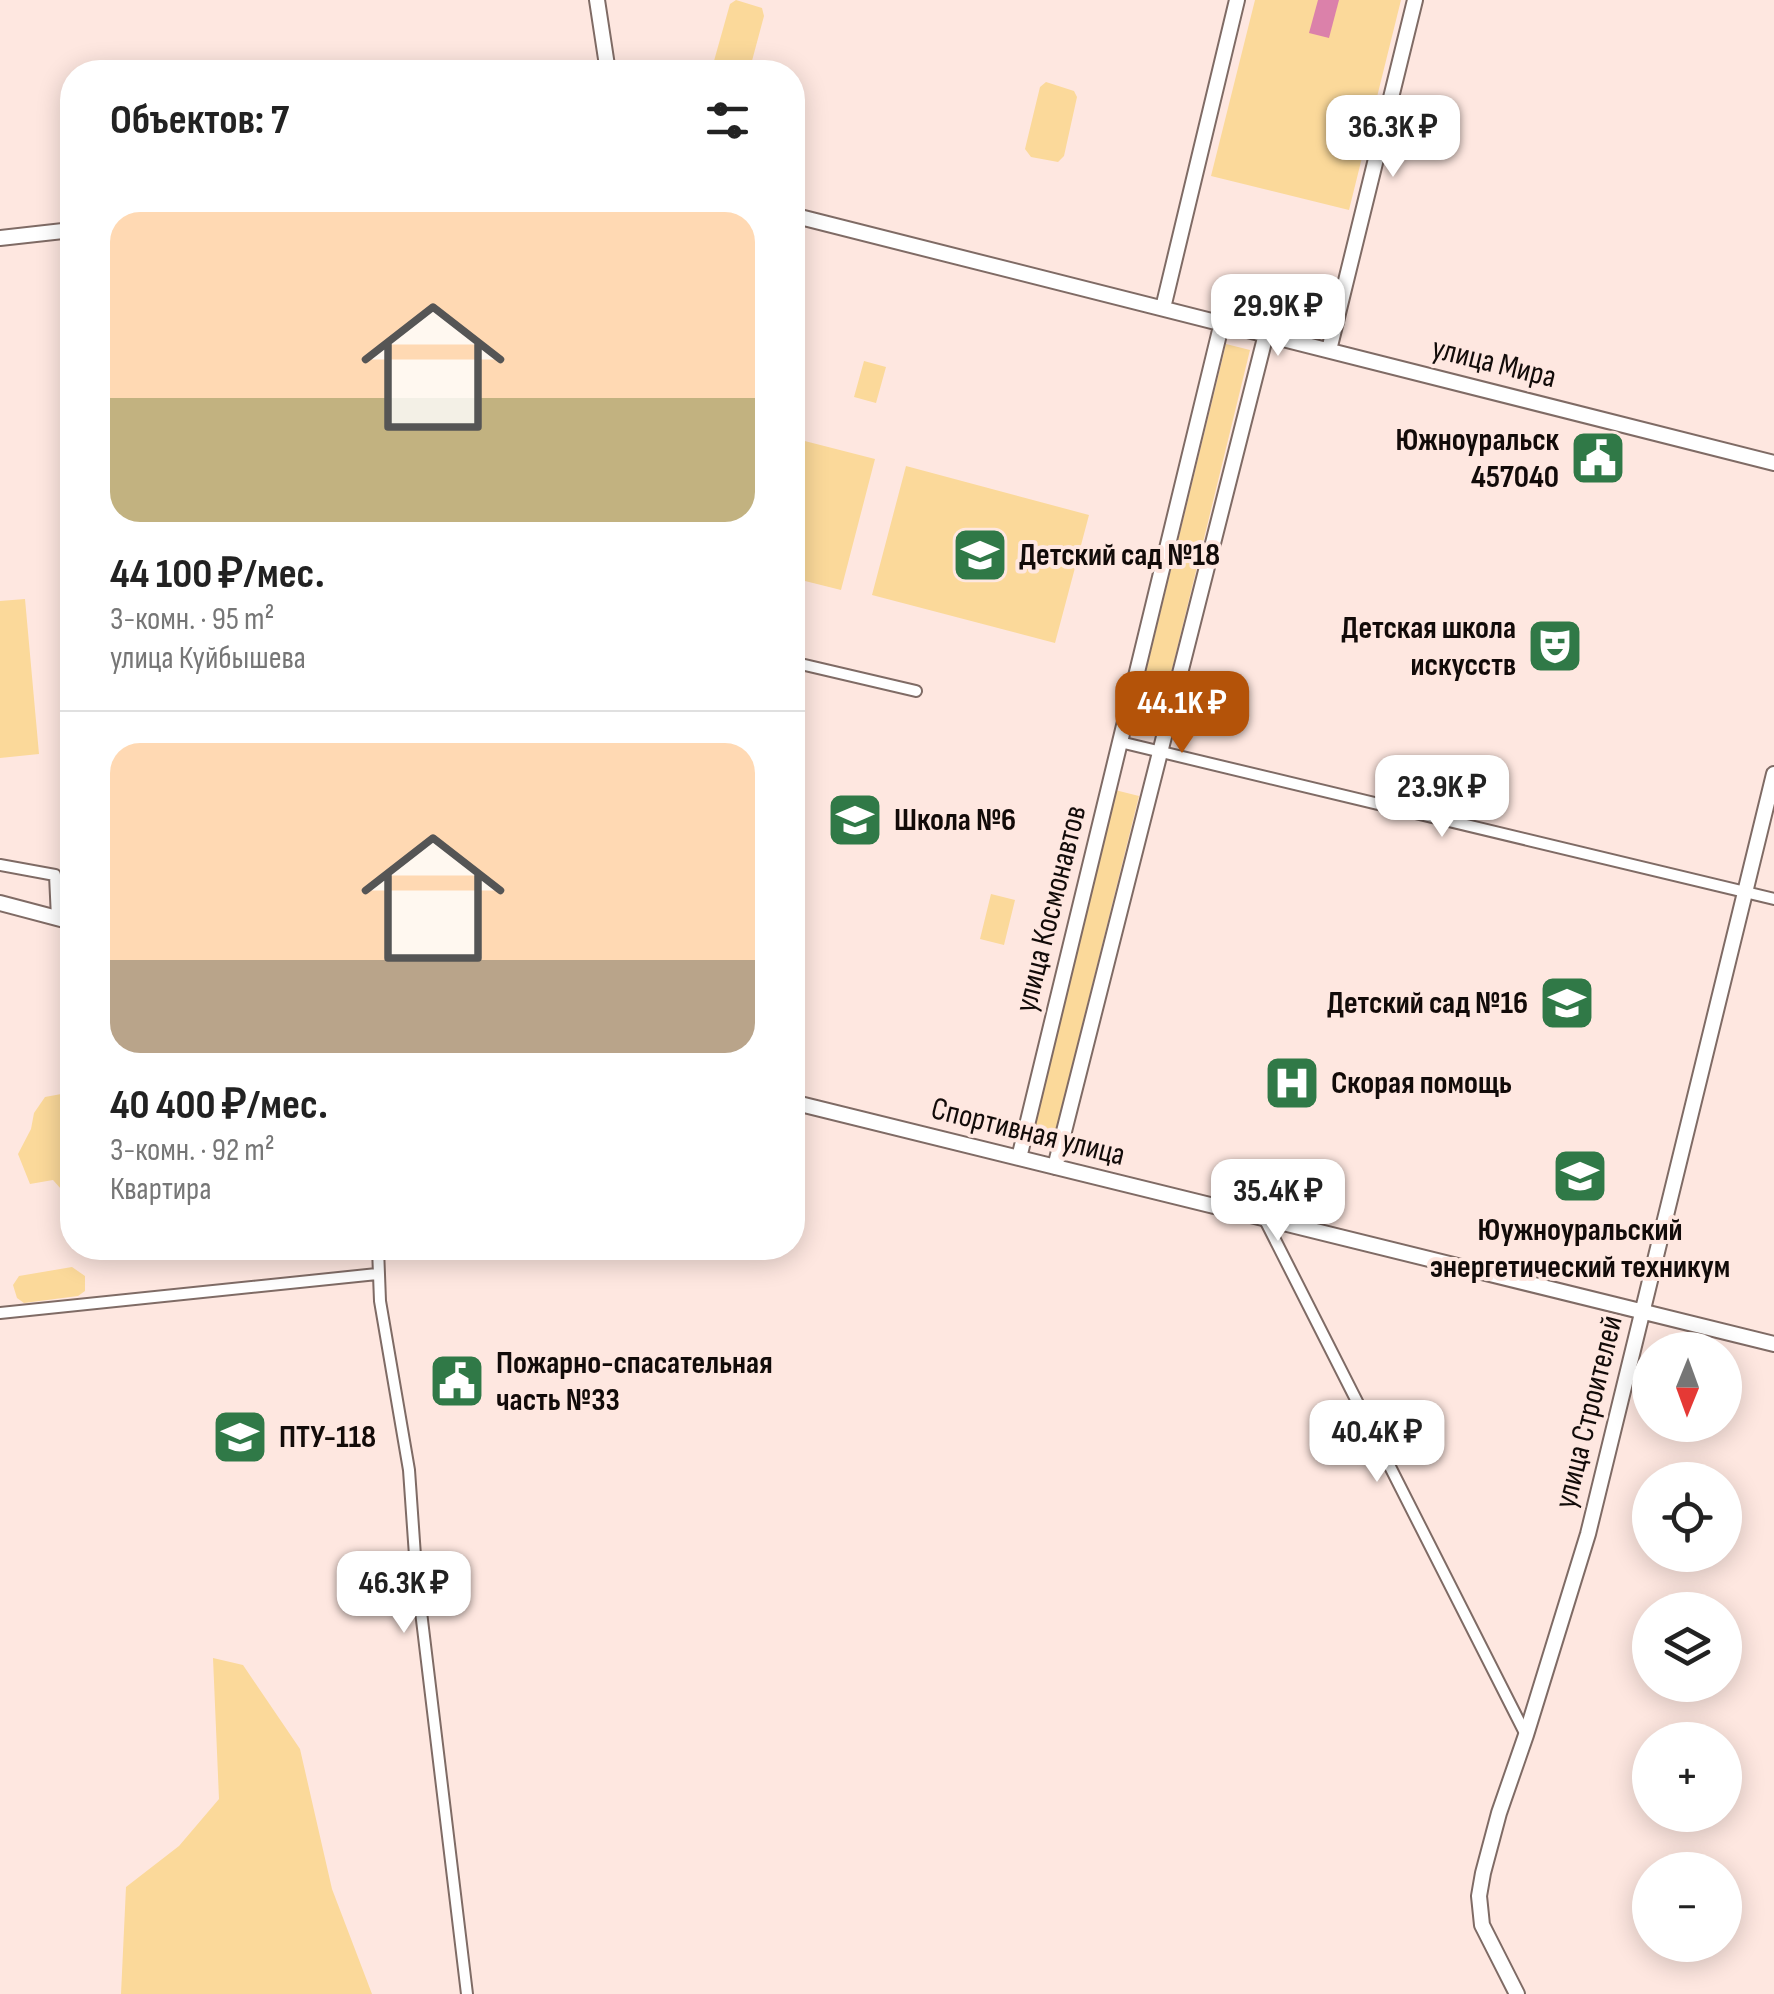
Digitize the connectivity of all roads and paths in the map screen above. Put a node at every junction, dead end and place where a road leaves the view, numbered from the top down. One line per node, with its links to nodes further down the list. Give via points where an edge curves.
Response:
1 (597, 0): 4 (street)
2 (1237, 0): 8 (street)
3 (1415, 0): 11 (street)
4 (606, 60)
5 (805, 217): 8 (street, улица Мира)
6 (60, 231): 7 (street)
7 (0, 238)
8 (1163, 308): 9 (street, улица Мира)
9 (1222, 322): 10 (street, улица Мира); 15 (street, улица Космонавтов)
10 (1266, 334): 11 (street, улица Мира); 16 (street, улица Космонавтов)
11 (1329, 350): 12 (street, улица Мира)
12 (1774, 463)
13 (805, 665): 14 (street)
14 (916, 691)
15 (1120, 742): 16 (street); 25 (street, улица Космонавтов)
16 (1160, 752): 19 (street); 26 (street, улица Космонавтов)
17 (1774, 774): 19 (street, улица Строителей)
18 (0, 865): 20 (street, via 55,875)
19 (1744, 892): 21 (street); 30 (street, улица Строителей)
20 (60, 898)
21 (1774, 899)
22 (0, 903): 23 (street)
23 (60, 919)
24 (805, 1105): 25 (street, Спортивная улица)
25 (1019, 1158): 26 (street, Спортивная улица)
26 (1055, 1167): 27 (street, Спортивная улица)
27 (1264, 1218): 30 (street, Спортивная улица); 33 (street)
28 (378, 1260): 29 (street)
29 (377, 1274): 31 (street); 34 (street, via 409,1470)
30 (1642, 1310): 32 (street, Спортивная улица); 33 (street, улица Строителей, via 1588,1534)
31 (0, 1313)
32 (1774, 1344)
33 (1526, 1735): 35 (street, улица Строителей, via 1479,1896 1482,1926)
34 (467, 1994)
35 (1517, 1994)

